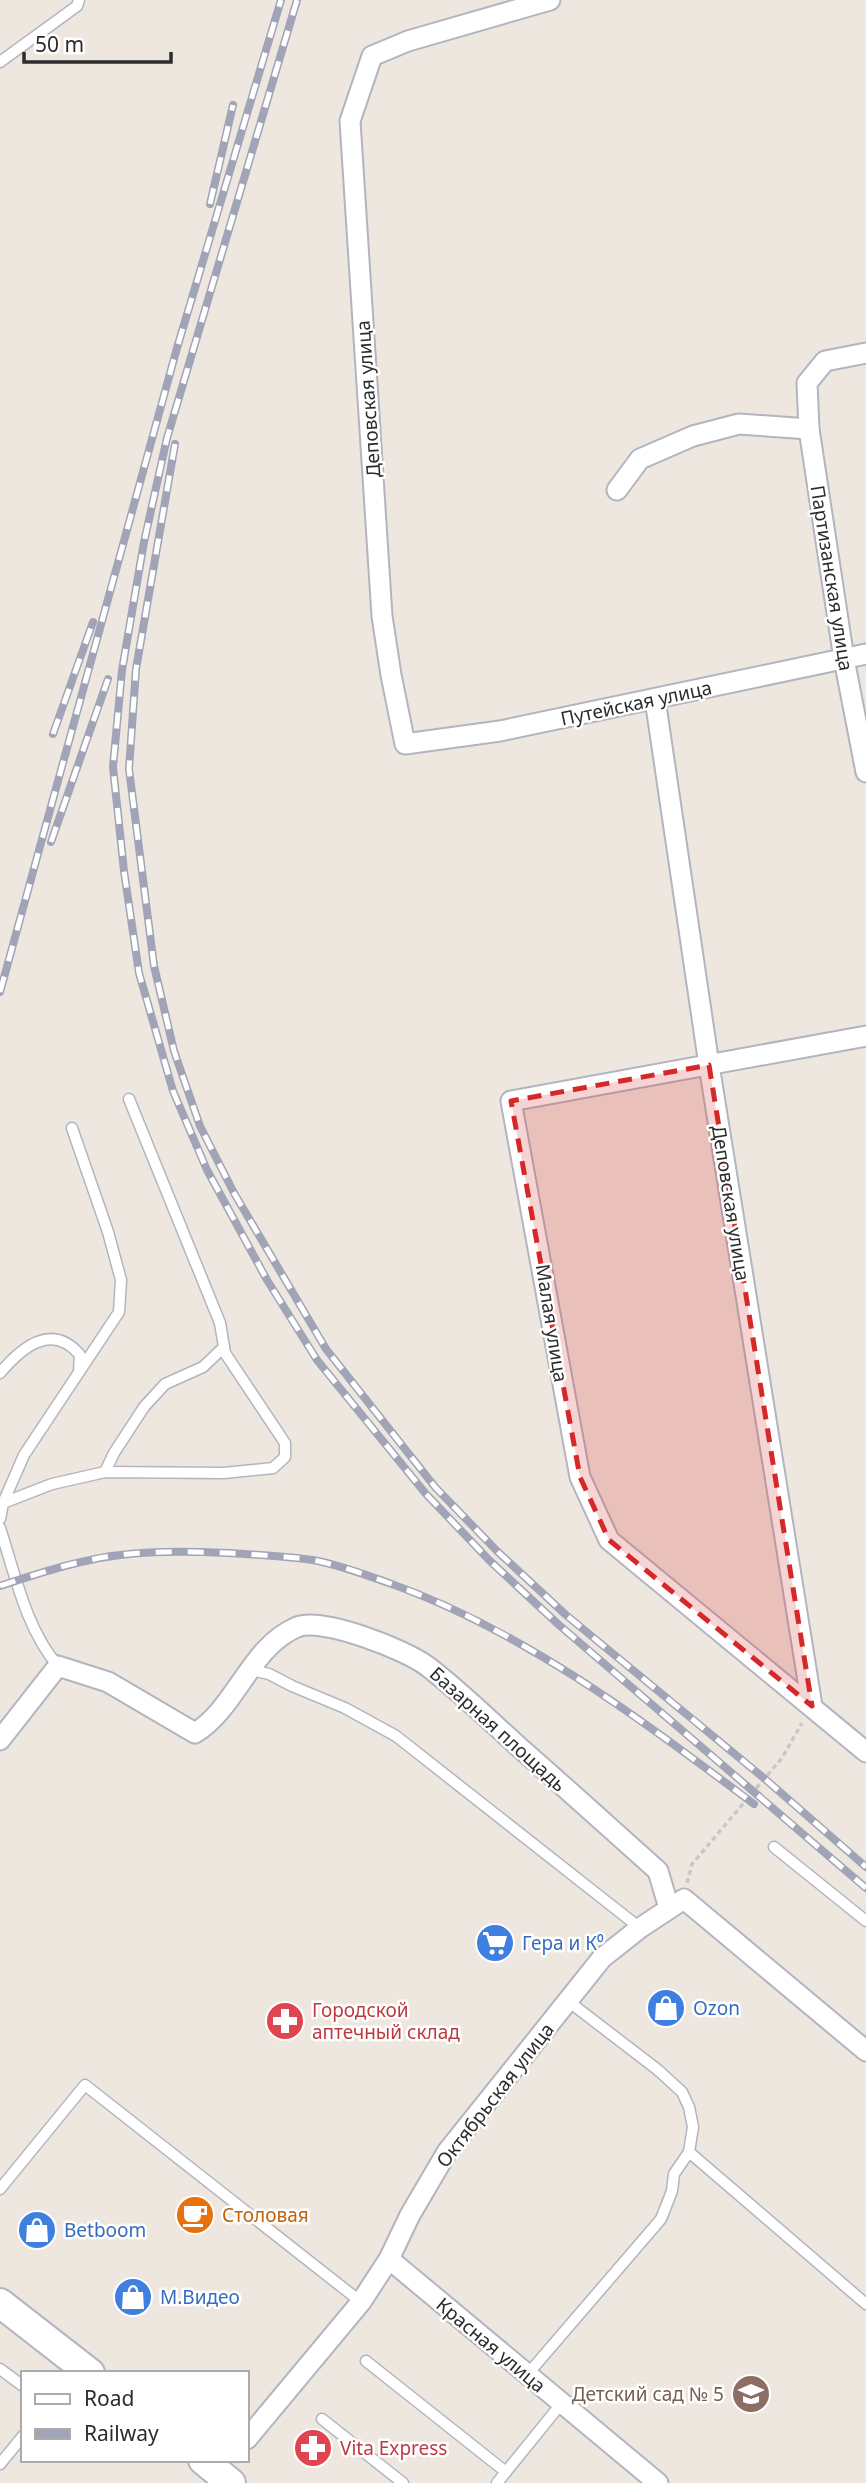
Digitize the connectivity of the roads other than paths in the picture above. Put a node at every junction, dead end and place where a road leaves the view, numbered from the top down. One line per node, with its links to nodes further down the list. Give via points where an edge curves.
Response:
1 (79, 0): 3 (lane)
2 (550, 0): 10 (street, Деповская улица, via 408,41 372,56 350,121 382,616)
3 (0, 62)
4 (866, 353): 5 (street, Партизанская улица, via 825,361 807,383)
5 (809, 429): 6 (street, via 739,424 693,436 640,459); 8 (street, Партизанская улица)
6 (617, 490)
7 (866, 654): 8 (street, Путейская улица)
8 (844, 659): 9 (street, Путейская улица); 11 (street, Партизанская улица)
9 (655, 699): 10 (street, Путейская улица, via 500,732); 13 (street, Деповская улица)
10 (405, 744)
11 (866, 772)
12 (866, 1036): 13 (street)
13 (709, 1065): 25 (street, Деповская улица); 25 (street, Малая улица, via 511,1101 580,1477 609,1540)
14 (129, 1099): 16 (lane, via 220,1323)
15 (72, 1128): 18 (lane, via 121,1280 119,1312)
16 (224, 1347): 19 (lane, via 203,1367 165,1384 144,1407); 19 (lane, via 285,1443 285,1457 273,1468 224,1473)
17 (0, 1373): 18 (lane, via 15,1356 48,1339 63,1341 80,1355)
18 (78, 1375): 20 (lane, via 24,1455)
19 (105, 1472): 20 (lane, via 52,1484)
20 (3, 1503): 21 (lane)
21 (0, 1519)
22 (0, 1528): 23 (lane, via 31,1620 44,1650)
23 (58, 1666): 24 (street, Базарная площадь, via 108,1682 195,1733 211,1723); 26 (street)
24 (251, 1670): 29 (street, Базарная площадь, via 287,1632 301,1626 338,1628 425,1664 658,1871); 31 (lane, via 345,1708 396,1736)
25 (812, 1706): 27 (street)
26 (0, 1740)
27 (866, 1752)
28 (774, 1847): 30 (lane)
29 (669, 1908): 31 (street, Октябрьская улица); 33 (street, via 684,1899)
30 (866, 1921)
31 (640, 1928): 32 (street, Октябрьская улица, via 602,1958)
32 (568, 2001): 34 (lane, via 682,2092 693,2127); 36 (street, Октябрьская улица, via 447,2152)
33 (866, 2051)
34 (689, 2152): 38 (lane); 43 (lane, via 674,2174 673,2191 661,2219)
35 (0, 2189): 37 (lane, via 85,2085)
36 (389, 2259): 37 (street, Октябрьская улица); 43 (street, Красная улица)
37 (361, 2302): 48 (street, Октябрьская улица)
38 (866, 2304)
39 (5, 2308): 42 (street)
40 (366, 2361): 50 (lane)
41 (0, 2368): 44 (lane)
42 (82, 2370)
43 (527, 2375): 45 (street, Красная улица)
44 (21, 2384)
45 (561, 2404): 50 (lane); 53 (street, Красная улица)
46 (322, 2419): 51 (lane)
47 (21, 2438): 49 (lane)
48 (248, 2438)
49 (0, 2464)
50 (506, 2472): 52 (lane)
51 (403, 2483)
52 (497, 2483)
53 (658, 2483)

